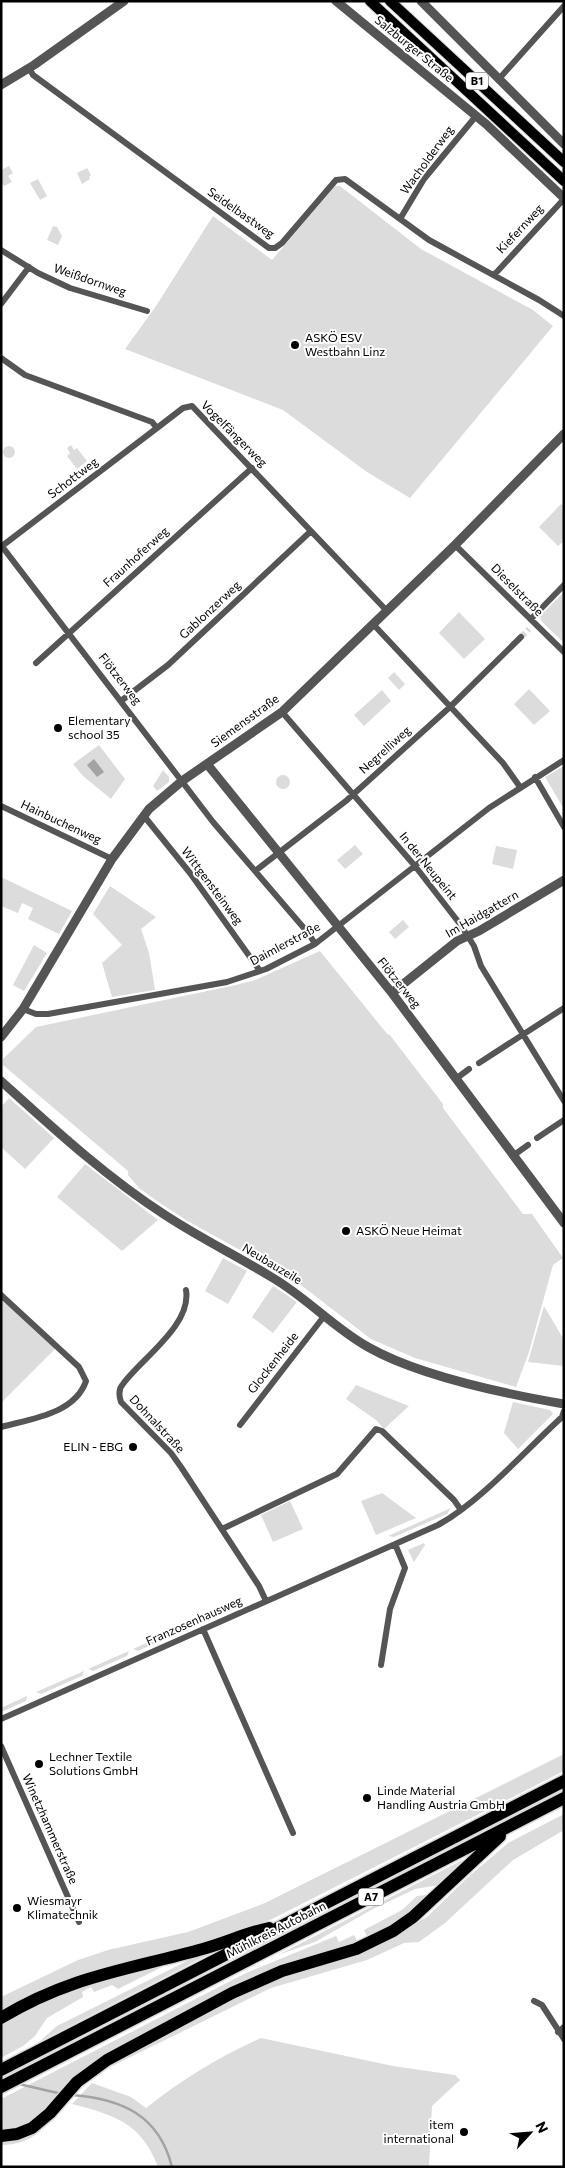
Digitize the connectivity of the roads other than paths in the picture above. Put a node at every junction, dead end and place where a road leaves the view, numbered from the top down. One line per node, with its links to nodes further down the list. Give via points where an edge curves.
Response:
1 (124, 1): 7 (street)
2 (336, 1): 10 (street, Salzburger Straße)
3 (370, 1): 13 (main road, Salzburger Straße / B1)
4 (390, 1): 12 (main road, Salzburger Straße / B1)
5 (421, 1): 8 (street)
6 (564, 6): 8 (street)
7 (29, 68): 9 (street); 15 (street, Seidelbastweg, via 41,81 269,248 282,243 331,184 340,178)
8 (498, 80): 11 (street)
9 (1, 84)
10 (476, 116): 14 (street, Salzburger Straße); 15 (street, Wacholderweg, via 424,179)
11 (564, 144)
12 (564, 162)
13 (564, 181)
14 (564, 198): 18 (street, Kiefernweg)
15 (400, 219): 18 (street, Seidelbastweg, via 441,247)
16 (1, 250): 17 (street, Weißdornweg)
17 (29, 267): 19 (street); 20 (street, Weißdornweg, via 70,288)
18 (494, 275): 21 (street, Seidelbastweg)
19 (1, 304)
20 (147, 311)
21 (564, 316)
22 (1, 358): 23 (street, via 25,375 152,422)
23 (157, 428): 25 (street, Vogelfängerweg, via 183,408 192,406); 27 (street, Schottweg)
24 (564, 434): 28 (street, Siemensstraße)
25 (252, 468): 26 (street, Vogelfängerweg); 34 (street, Fraunhoferweg)
26 (311, 531): 30 (street, Vogelfängerweg); 38 (street, Gablonzerweg, via 168,665)
27 (2, 545): 34 (street, Flötzerweg)
28 (455, 545): 30 (street, Siemensstraße); 31 (street, Dieselstraße)
29 (564, 585): 31 (street)
30 (387, 611): 32 (street, Siemensstraße)
31 (533, 621): 33 (street); 36 (street, Dieselstraße)
32 (373, 624): 39 (street); 40 (street, Siemensstraße)
33 (529, 629)
34 (68, 633): 37 (street, Fraunhoferweg); 38 (street, Flötzerweg)
35 (521, 637): 39 (street, Negrelliweg)
36 (564, 652)
37 (36, 663)
38 (121, 701): 44 (street, Flötzerweg)
39 (450, 707): 45 (street, via 503,763); 46 (street, Negrelliweg)
40 (282, 712): 42 (street, Siemensstraße); 46 (street, In der Neupeint)
41 (564, 760): 43 (street, Daimlerstraße)
42 (207, 764): 44 (street, Siemensstraße); 50 (street, Flötzerweg)
43 (535, 777): 45 (street, Daimlerstraße); 49 (street)
44 (182, 782): 48 (street, Siemensstraße); 53 (street, Flötzerweg)
45 (520, 787): 52 (street, Daimlerstraße)
46 (353, 794): 50 (street, Negrelliweg); 52 (street, In der Neupeint)
47 (1, 806): 51 (street, Hainbuchenweg)
48 (144, 816): 51 (street, Siemensstraße); 58 (street, Wittgensteinweg, via 190,873)
49 (564, 827)
50 (278, 852): 53 (street, Negrelliweg); 55 (street, Flötzerweg)
51 (112, 859): 61 (street, Siemensstraße)
52 (415, 866): 55 (street, Daimlerstraße); 56 (street, In der Neupeint)
53 (255, 870): 57 (street, Flötzerweg)
54 (564, 880): 56 (street, Im Haidgattern)
55 (338, 927): 57 (street, Daimlerstraße); 59 (street, Flötzerweg)
56 (469, 936): 59 (street, Im Haidgattern, via 457,941); 62 (street, In der Neupeint, via 481,966)
57 (315, 944): 58 (street, Daimlerstraße)
58 (260, 971): 61 (street, Daimlerstraße, via 227,982 48,1014)
59 (392, 993): 66 (street, Flötzerweg)
60 (564, 1008): 62 (street)
61 (23, 1009): 63 (street, Siemensstraße)
62 (523, 1033): 64 (street); 68 (street, In der Neupeint)
63 (1, 1037)
64 (479, 1062)
65 (469, 1069): 66 (street)
66 (457, 1078): 72 (street, Flötzerweg)
67 (1, 1080): 76 (street, Neubauzeile, via 70,1142 156,1209 280,1282)
68 (564, 1101)
69 (564, 1120): 70 (street)
70 (537, 1138)
71 (528, 1145): 72 (street)
72 (514, 1155): 73 (street, Flötzerweg)
73 (564, 1223)
74 (186, 1290): 82 (street, Dohnalstraße, via 187,1304 170,1332 155,1352 122,1384 119,1394 128,1412 171,1453)
75 (1, 1295): 80 (street, via 79,1367 86,1381 70,1402 58,1410)
76 (324, 1315): 77 (street, Neubauzeile, via 359,1342 396,1360 455,1379); 79 (street, Glockenheide)
77 (564, 1404)
78 (564, 1411): 81 (street, Franzosenhausweg, via 562,1417)
79 (240, 1425)
80 (1, 1427)
81 (461, 1510): 82 (street, via 382,1431 376,1429 336,1474); 83 (street, Franzosenhausweg, via 438,1525)
82 (222, 1529): 84 (street, Dohnalstraße)
83 (396, 1544): 84 (street, Franzosenhausweg); 86 (street, via 405,1568 390,1609)
84 (266, 1601): 85 (street, Franzosenhausweg)
85 (202, 1629): 87 (street, Franzosenhausweg); 92 (street)
86 (381, 1665)
87 (1, 1719)
88 (1, 1746): 93 (street, Winetzhammerstraße)
89 (564, 1782): 94 (highway, Mühlkreis Autobahn / A7)
90 (564, 1798): 91 (highway, Mühlkreis Autobahn / A7)
91 (512, 1825): 101 (highway, Mühlkreis Autobahn / A7); 102 (highway, via 414,1917 393,1931 356,1949 254,1982 107,2060 77,2082 32,2128)
92 (294, 1833)
93 (79, 1922)
94 (284, 1925): 96 (highway, via 252,1931 200,1950 80,1980); 100 (highway, Mühlkreis Autobahn / A7)
95 (534, 2000): 98 (street, via 542,2005)
96 (1, 2018)
97 (564, 2027): 98 (street)
98 (558, 2032): 99 (street)
99 (564, 2039)
100 (5, 2068)
101 (1, 2087)
102 (1, 2136)

